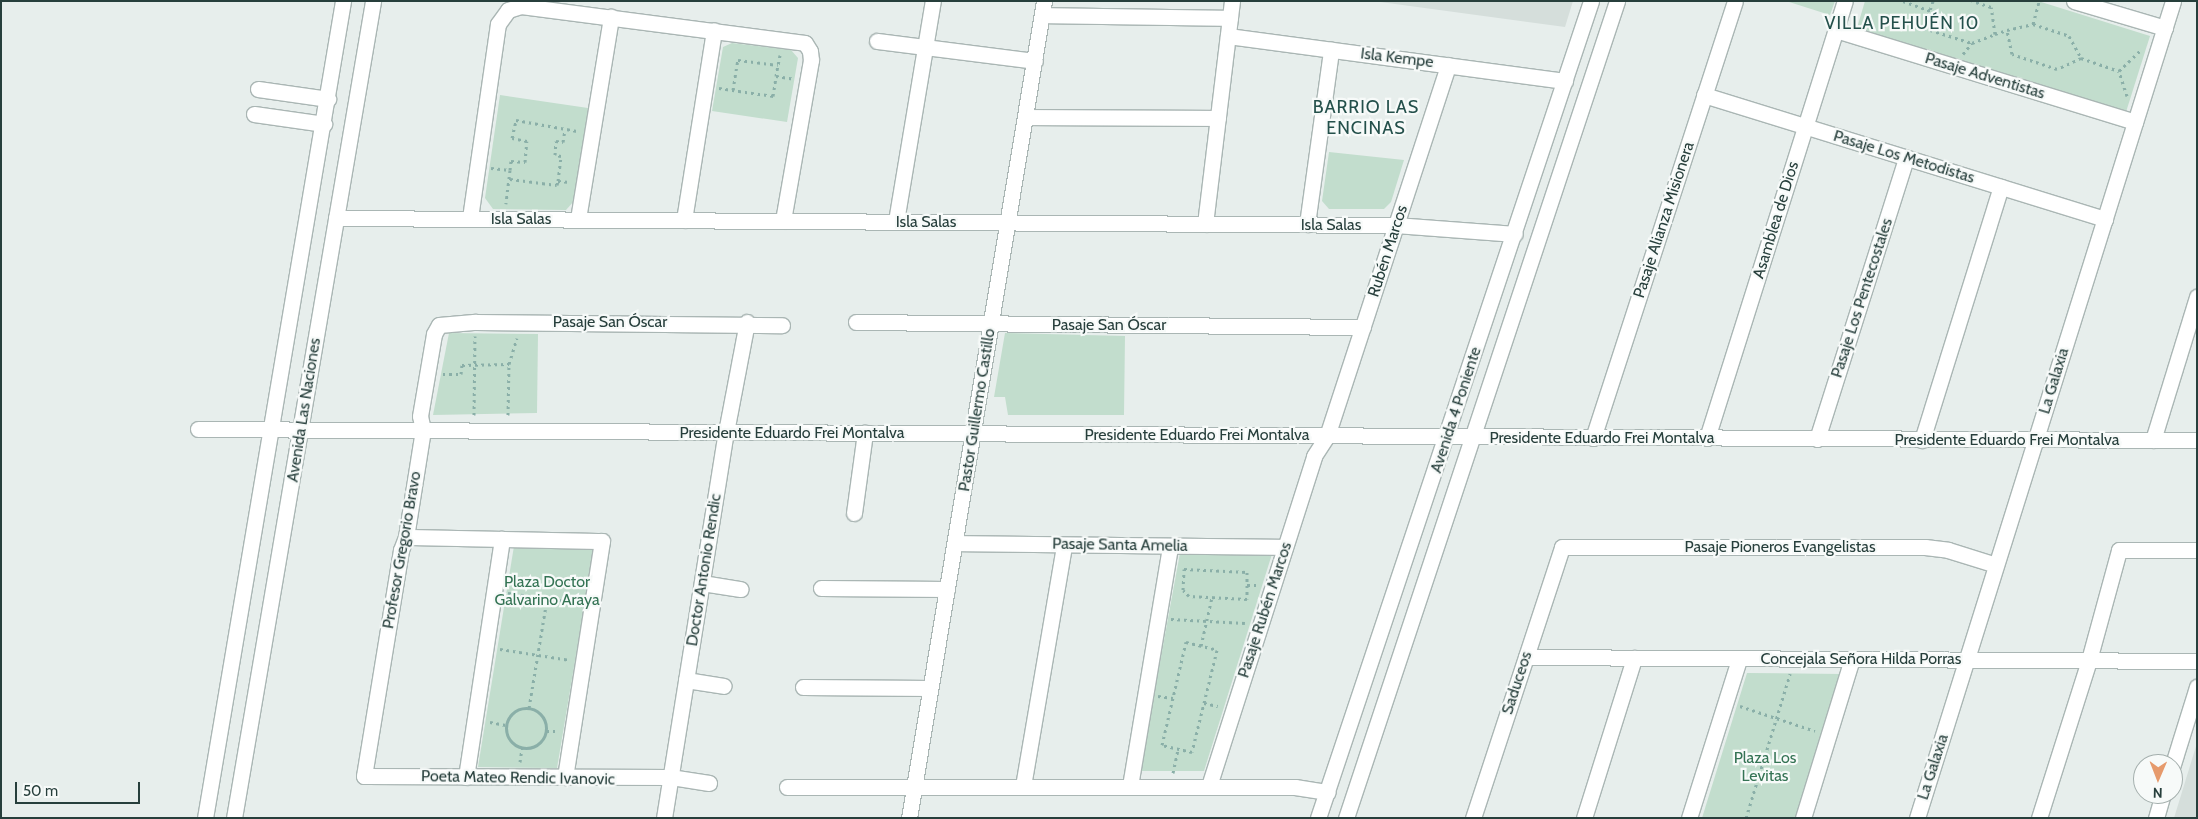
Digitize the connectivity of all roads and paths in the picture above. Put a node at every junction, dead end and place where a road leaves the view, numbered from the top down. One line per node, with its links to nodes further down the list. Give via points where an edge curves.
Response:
1 (343, 1): 42 (street, Avenida Las Naciones)
2 (373, 1): 58 (street, Avenida Las Naciones)
3 (933, 1): 27 (street)
4 (1232, 1): 18 (street)
5 (1591, 1): 37 (street, Avenida 4 Poniente)
6 (1617, 1): 94 (street, Avenida 4 Poniente)
7 (1735, 1): 41 (street, Pasaje Alianza Misionera)
8 (1845, 1): 22 (street, Asamblea de Dios)
9 (1903, 1): 16 (path)
10 (1933, 1): 16 (path)
11 (1972, 1): 24 (path, via 1991,8)
12 (2038, 1): 19 (path)
13 (2074, 1): 20 (street)
14 (2173, 1): 20 (street, La Galaxia)
15 (1043, 8): 18 (street); 31 (street, Pastor Guillermo Castillo)
16 (1930, 11): 24 (path, via 1924,28 1972,43)
17 (611, 17): 21 (street); 52 (street, via 521,6 503,14 498,24); 61 (street)
18 (1230, 18): 25 (street)
19 (2033, 24): 23 (path); 30 (path, via 2069,36)
20 (2164, 28): 46 (street, La Galaxia)
21 (714, 30): 63 (street); 64 (street, via 801,41 810,51)
22 (1836, 30): 46 (street, Pasaje Adventistas); 48 (street, Asamblea de Dios)
23 (2007, 30): 24 (path); 30 (path, via 2012,54 2057,69)
24 (1995, 34)
25 (1228, 36): 29 (street, Isla Kempe); 45 (street)
26 (876, 41): 27 (street)
27 (925, 47): 31 (street); 65 (street)
28 (781, 49): 33 (path)
29 (1331, 50): 32 (street, Isla Kempe); 68 (street)
30 (2081, 58): 34 (path)
31 (1035, 61): 44 (street, Pastor Guillermo Castillo)
32 (1448, 65): 37 (street, Isla Kempe); 69 (street, Rubén Marcos)
33 (778, 66): 35 (path); 40 (path, via 738,60)
34 (2119, 71)
35 (776, 76): 36 (path); 40 (path, via 773,96)
36 (794, 79)
37 (1565, 81): 70 (street, Avenida 4 Poniente)
38 (716, 88): 40 (path)
39 (258, 89): 42 (street)
40 (733, 90)
41 (1704, 95): 48 (street, Pasaje Los Metodistas); 95 (street, Pasaje Alianza Misionera)
42 (328, 99): 47 (street, Avenida Las Naciones)
43 (254, 114): 47 (street)
44 (1026, 117): 45 (street); 66 (street, Pastor Guillermo Castillo)
45 (1218, 118): 67 (street)
46 (2135, 122): 62 (street, La Galaxia)
47 (324, 124): 84 (street, Avenida Las Naciones)
48 (1805, 126): 51 (street, Pasaje Los Metodistas); 96 (street, Asamblea de Dios)
49 (565, 130): 50 (path); 53 (path, via 516,120 512,138 527,140 525,162 512,160); 55 (path, via 563,142 556,141 555,155 561,156)
50 (585, 132)
51 (1906, 158): 57 (street, Pasaje Los Metodistas); 97 (street, Pasaje Los Pentecostales)
52 (477, 167): 53 (path); 59 (street)
53 (510, 170): 54 (path)
54 (510, 179): 55 (path, via 557,185); 60 (path)
55 (558, 181): 56 (path)
56 (578, 182)
57 (2000, 187): 62 (street, Pasaje Los Metodistas); 98 (street)
58 (336, 218): 59 (street, Isla Salas); 85 (street, Avenida Las Naciones)
59 (470, 218): 60 (street, Isla Salas)
60 (501, 219): 61 (street, Isla Salas)
61 (578, 219): 63 (street, Isla Salas)
62 (2105, 219): 99 (street, La Galaxia)
63 (684, 220): 64 (street, Isla Salas)
64 (783, 221): 65 (street, Isla Salas)
65 (896, 222): 66 (street, Isla Salas)
66 (1009, 222): 67 (street, Isla Salas); 76 (street, Pastor Guillermo Castillo)
67 (1204, 224): 68 (street, Isla Salas)
68 (1307, 224): 69 (street, Isla Salas)
69 (1396, 225): 70 (street, Isla Salas); 79 (street, Rubén Marcos)
70 (1514, 234): 93 (street, Avenida 4 Poniente)
71 (2197, 297): 100 (street)
72 (476, 322): 73 (street, Pasaje San Óscar); 78 (street, Pasaje San Óscar); 81 (path)
73 (524, 322): 74 (street, Pasaje San Óscar); 80 (path)
74 (747, 322): 77 (street, Pasaje San Óscar); 89 (street, Doctor Antonio Rendic)
75 (856, 322): 76 (street, Pasaje San Óscar)
76 (991, 324): 79 (street, Pasaje San Óscar); 91 (street, Pastor Guillermo Castillo)
77 (782, 325)
78 (439, 326): 82 (street, Profesor Gregorio Bravo, via 434,334)
79 (1363, 327): 92 (street, Rubén Marcos)
80 (509, 364): 81 (path); 88 (path)
81 (474, 365): 82 (path, via 462,365 461,374); 87 (path)
82 (427, 374): 86 (street, Profesor Gregorio Bravo, via 420,416)
83 (198, 429): 84 (street, Presidente Eduardo Frei Montalva)
84 (271, 429): 85 (street, Presidente Eduardo Frei Montalva); 159 (street, Avenida Las Naciones)
85 (301, 430): 86 (street, Presidente Eduardo Frei Montalva); 160 (street, Avenida Las Naciones)
86 (423, 430): 87 (street, Presidente Eduardo Frei Montalva); 103 (street, Profesor Gregorio Bravo)
87 (473, 430): 88 (street, Presidente Eduardo Frei Montalva)
88 (508, 431): 89 (street, Presidente Eduardo Frei Montalva)
89 (726, 432): 90 (street, Presidente Eduardo Frei Montalva); 112 (street, Doctor Antonio Rendic)
90 (865, 433): 91 (street, Presidente Eduardo Frei Montalva); 102 (street)
91 (974, 434): 92 (street, Presidente Eduardo Frei Montalva); 105 (street, Pastor Guillermo Castillo)
92 (1327, 436): 93 (street, Presidente Eduardo Frei Montalva); 108 (street, Pasaje Rubén Marcos, via 1314,456)
93 (1448, 437): 94 (street, Presidente Eduardo Frei Montalva); 157 (street, Avenida 4 Poniente)
94 (1474, 437): 95 (street, Presidente Eduardo Frei Montalva); 164 (street, Avenida 4 Poniente)
95 (1593, 438): 96 (street, Presidente Eduardo Frei Montalva)
96 (1707, 438): 97 (street, Presidente Eduardo Frei Montalva)
97 (1817, 439): 98 (street, Presidente Eduardo Frei Montalva)
98 (1922, 440): 99 (street, Presidente Eduardo Frei Montalva)
99 (2035, 440): 100 (street, Presidente Eduardo Frei Montalva); 111 (street, La Galaxia)
100 (2153, 440): 101 (street, Presidente Eduardo Frei Montalva)
101 (2197, 440)
102 (854, 513)
103 (406, 537): 104 (street); 146 (street, Profesor Gregorio Bravo, via 401,550)
104 (502, 539): 116 (street); 119 (street, via 602,541)
105 (955, 543): 106 (street, Pasaje Santa Amelia); 115 (street, Pastor Guillermo Castillo)
106 (1064, 545): 107 (street, Pasaje Santa Amelia); 152 (street)
107 (1170, 546): 108 (street, Pasaje Santa Amelia); 120 (street)
108 (1285, 547): 122 (street, Pasaje Rubén Marcos)
109 (1562, 547): 111 (street, Pasaje Pioneros Evangelistas, via 1925,547 1948,550); 126 (street, Saduceos)
110 (2197, 550): 132 (street, via 2119,550)
111 (1996, 566): 131 (street, La Galaxia)
112 (702, 583): 114 (street); 135 (street, Doctor Antonio Rendic)
113 (821, 588): 115 (street)
114 (741, 589)
115 (947, 589): 139 (street, Pastor Guillermo Castillo)
116 (494, 591): 118 (path); 123 (street)
117 (1212, 597): 117 (path, via 1247,599 1247,572 1184,569 1183,590 1189,596); 121 (path)
118 (547, 599): 119 (path); 125 (path)
119 (592, 605): 134 (street)
120 (1157, 618): 121 (path); 153 (street)
121 (1206, 621): 122 (path); 124 (path)
122 (1261, 624): 155 (street, Pasaje Rubén Marcos)
123 (486, 646): 125 (path); 147 (street)
124 (1201, 646): 144 (path, via 1217,650 1192,752); 144 (path, via 1186,642 1162,745)
125 (538, 656): 134 (path); 141 (path)
126 (1526, 657): 127 (street, Concejala Señora Hilda Porras); 165 (street, Saduceos)
127 (1634, 658): 128 (street, Concejala Señora Hilda Porras); 166 (street)
128 (1739, 659): 129 (street, Concejala Señora Hilda Porras); 140 (street)
129 (1795, 659): 130 (street, Concejala Señora Hilda Porras); 142 (path)
130 (1852, 659): 131 (street, Concejala Señora Hilda Porras); 143 (street)
131 (1967, 660): 132 (street, Concejala Señora Hilda Porras); 170 (street, La Galaxia)
132 (2089, 660): 133 (street, Concejala Señora Hilda Porras); 171 (street)
133 (2197, 661)
134 (583, 662): 149 (street)
135 (686, 680): 136 (street); 148 (street, Doctor Antonio Rendic)
136 (724, 686)
137 (803, 687): 139 (street)
138 (2197, 687): 145 (street)
139 (930, 688): 151 (street, Pastor Guillermo Castillo)
140 (1726, 701): 142 (path); 167 (street)
141 (529, 708): 141 (path, via 540,713 546,731 535,746 522,747 508,736 506,725 517,710)
142 (1777, 718): 143 (path); 168 (path)
143 (1828, 736): 169 (street)
144 (1178, 749): 154 (path)
145 (2176, 754)
146 (364, 776): 147 (street, Poeta Mateo Rendic Ivanovic)
147 (466, 777): 149 (street, Poeta Mateo Rendic Ivanovic)
148 (671, 777): 149 (street, Poeta Mateo Rendic Ivanovic); 150 (street, Poeta Mateo Rendic Ivanovic); 161 (street, Doctor Antonio Rendic)
149 (565, 778)
150 (709, 783)
151 (914, 785): 152 (street); 156 (street); 162 (street, Pastor Guillermo Castillo)
152 (1023, 786): 153 (street)
153 (1130, 786): 154 (street)
154 (1171, 786): 155 (street)
155 (1209, 786): 157 (street, via 1295,787)
156 (787, 788)
157 (1328, 792): 163 (street, Avenida 4 Poniente)
158 (2160, 804): 172 (street)
159 (205, 818)
160 (234, 818)
161 (664, 818)
162 (909, 818)
163 (1318, 818)
164 (1346, 818)
165 (1473, 818)
166 (1584, 818)
167 (1689, 818)
168 (1746, 818)
169 (1803, 818)
170 (1917, 818)
171 (2039, 818)
172 (2156, 818)

